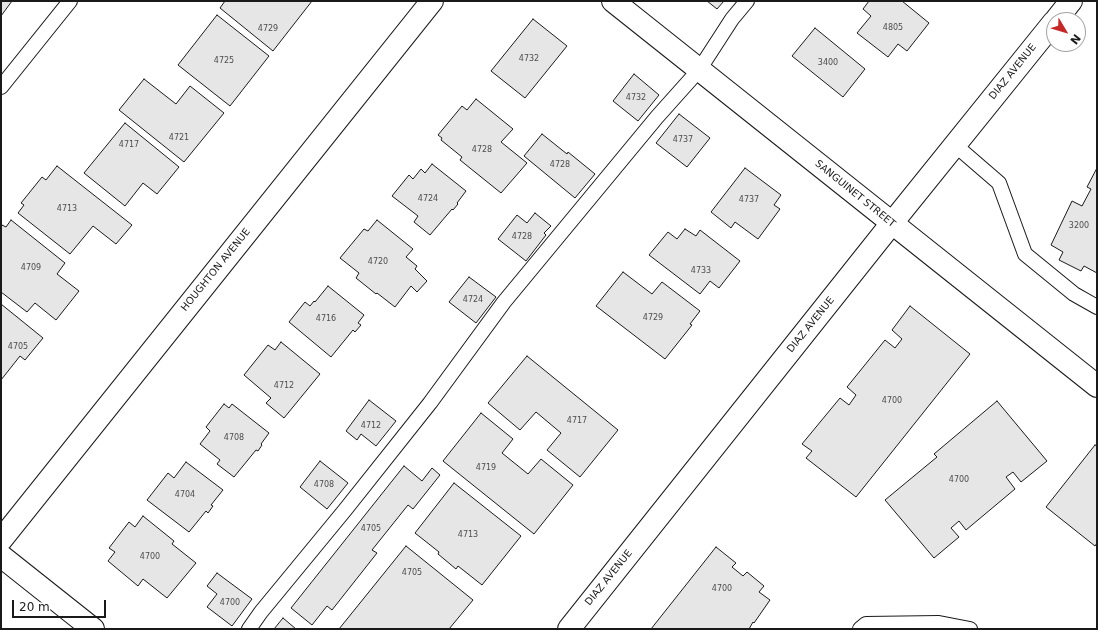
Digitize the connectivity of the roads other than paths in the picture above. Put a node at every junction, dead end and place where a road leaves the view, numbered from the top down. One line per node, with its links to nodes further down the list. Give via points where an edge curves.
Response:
1 (70, 1): 9 (lane)
2 (432, 1): 14 (street, HOUGHTON AVENUE)
3 (613, 1): 8 (street, SANGUINET STREET)
4 (747, 1): 8 (lane)
5 (1071, 1): 6 (street, DIAZ AVENUE)
6 (1062, 12)
7 (1046, 32): 10 (street, DIAZ AVENUE)
8 (699, 70): 11 (street, SANGUINET STREET); 17 (lane, via 504,302 430,403)
9 (1, 87)
10 (955, 145): 11 (street, DIAZ AVENUE); 12 (lane, via 999,183 1024,254 1074,294)
11 (892, 223): 13 (street, SANGUINET STREET); 18 (street, DIAZ AVENUE)
12 (1097, 307)
13 (1097, 386)
14 (1, 540)
15 (1, 556): 16 (street)
16 (93, 629)
17 (249, 629)
18 (568, 629)
19 (860, 629): 20 (lane, via 866,624 940,623)
20 (970, 629)

